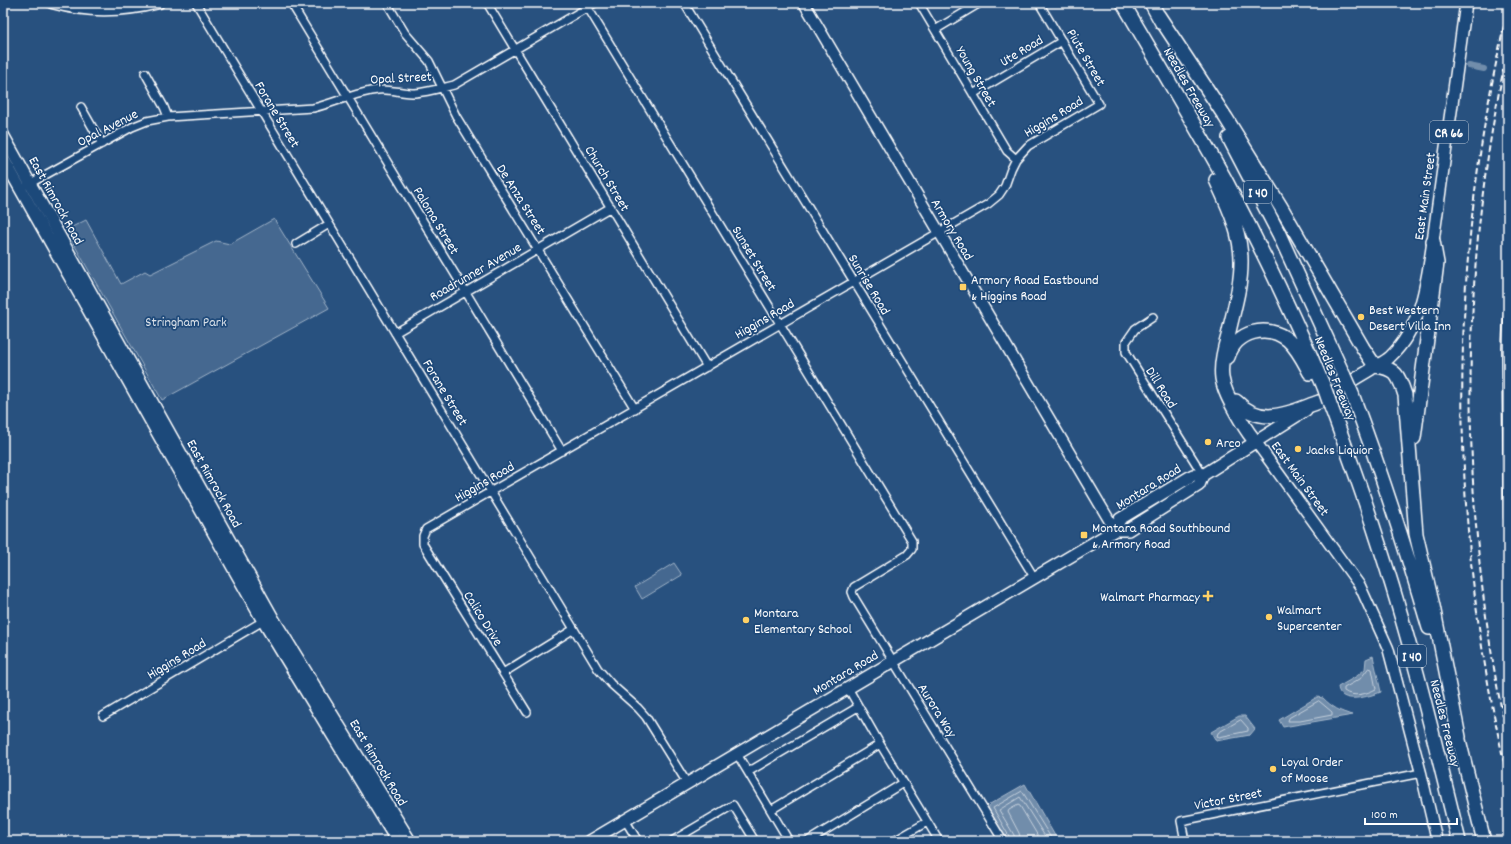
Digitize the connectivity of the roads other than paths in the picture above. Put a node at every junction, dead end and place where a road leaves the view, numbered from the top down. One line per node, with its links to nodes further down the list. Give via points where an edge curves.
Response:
1 (52, 3): 16 (main road, via 80,10 111,10)
2 (159, 3): 16 (main road)
3 (196, 3): 29 (street, Forane Street)
4 (291, 3): 26 (street, Paloma Street)
5 (388, 3): 24 (street, De Anza Street, via 405,33 429,61)
6 (487, 3): 21 (street, Church Street)
7 (595, 3): 17 (street, Opal Street)
8 (684, 3): 43 (street, Sunrise Road)
9 (804, 3): 39 (main road, Armory Road)
10 (919, 3): 19 (street, Young Street)
11 (980, 3): 19 (street)
12 (1039, 3): 20 (street, Piute Street)
13 (1123, 3): 22 (highway, Needles Freeway / I 40)
14 (1150, 3): 18 (highway, Needles Freeway / I 40)
15 (1466, 3): 40 (main road, East Main Street / CR 66)
16 (138, 5)
17 (586, 5): 21 (street, Opal Street); 47 (street, Sunset Street)
18 (1158, 15): 49 (highway, via 1226,118); 72 (highway, Needles Freeway / I 40, bridge, via 1234,146 1303,283 1352,394 1400,527)
19 (935, 30): 25 (street, Young Street)
20 (1062, 41): 25 (street, Ute Road); 27 (street, Piute Street)
21 (515, 50): 24 (street, Opal Street, via 466,79); 37 (street, Church Street)
22 (1161, 69): 51 (highway, Needles Freeway / I 40, via 1244,216 1281,290); 54 (highway, via 1218,184 1238,234 1242,263 1240,281 1222,364 1222,377 1224,389 1250,436)
23 (145, 73): 30 (street)
24 (442, 88): 26 (street, Opal Street, via 414,93 379,90); 42 (street, De Anza Street, via 456,116)
25 (973, 94): 34 (street, Young Street, via 1007,151)
26 (348, 98): 29 (street, Opal Street, via 313,108); 44 (street, Paloma Street)
27 (1099, 104): 34 (street, Higgins Road, via 1028,146)
28 (81, 108): 32 (street)
29 (261, 111): 30 (street, Opal Avenue); 38 (street, Forane Street)
30 (168, 117): 32 (street, Opal Avenue, via 132,126)
31 (3, 135): 35 (main road, East Rimrock Road)
32 (102, 144): 35 (street, Opal Avenue)
33 (3, 158): 36 (main road, East Rimrock Road)
34 (1016, 159): 39 (street, Higgins Road, via 999,195)
35 (30, 183): 36 (street, Opal Avenue); 83 (main road, East Rimrock Road, via 274,620)
36 (20, 189): 64 (main road, East Rimrock Road)
37 (611, 207): 42 (street, Roadrunner Avenue); 50 (street, Church Street)
38 (329, 224): 41 (street); 48 (street, Forane Street)
39 (939, 232): 43 (street, Higgins Road); 60 (main road, Armory Road)
40 (1433, 241): 49 (main road, East Main Street / CR 66, via 1428,275 1413,326 1389,358); 56 (highway, via 1437,263)
41 (296, 244)
42 (538, 249): 44 (street, Roadrunner Avenue); 53 (street, De Anza Street)
43 (853, 282): 47 (street, Higgins Road); 62 (street, Sunrise Road)
44 (466, 292): 48 (street, Roadrunner Avenue); 55 (street, Paloma Street)
45 (1508, 313): 59 (street)
46 (1153, 317): 57 (street, Dill Road, via 1135,329 1126,342 1126,352)
47 (780, 323): 50 (street, Higgins Road); 63 (street, Sunset Street, via 912,541 912,549 907,556 854,587)
48 (395, 333): 58 (street, Forane Street)
49 (1375, 366): 51 (main road, East Main Street / CR 66); 56 (highway, via 1386,367 1400,380 1404,395)
50 (707, 367): 53 (street, Higgins Road)
51 (1324, 399): 52 (highway, via 1286,413 1266,416 1248,412); 52 (highway, via 1302,358 1287,340 1264,331 1244,335 1230,350 1227,359 1228,382); 54 (main road, East Main Street / CR 66); 95 (highway, Needles Freeway / I 40, via 1356,474 1378,539 1413,659)
52 (1236, 402): 54 (highway)
53 (634, 409): 55 (street, Higgins Road)
54 (1256, 442): 57 (main road, Montara Road); 76 (main road, East Main Street, via 1360,586 1388,648)
55 (562, 451): 58 (street, Higgins Road)
56 (1410, 464): 72 (highway, via 1416,534)
57 (1203, 475): 60 (main road, Montara Road, via 1199,485 1128,530)
58 (490, 492): 61 (street, Higgins Road, via 426,529); 65 (street, Forane Street)
59 (1508, 517)
60 (1115, 530): 62 (main road, Montara Road)
61 (423, 536): 67 (street, Calico Drive, via 423,544)
62 (1034, 578): 66 (main road, Montara Road)
63 (852, 592): 66 (street, Aurora Way)
64 (263, 621): 71 (street, Higgins Road); 82 (main road, East Rimrock Road)
65 (574, 629): 67 (street); 77 (street, Forane Street, via 602,674 646,717)
66 (893, 661): 68 (main road, Montara Road); 92 (street, Aurora Way)
67 (503, 673): 70 (street, Calico Drive)
68 (848, 688): 69 (street); 74 (main road, Montara Road)
69 (858, 706): 73 (street); 75 (street)
70 (527, 712)
71 (103, 716)
72 (1459, 737): 96 (highway, Needles Freeway / I 40)
73 (880, 744): 78 (street); 79 (street)
74 (737, 754): 75 (street); 77 (main road, Montara Road)
75 (748, 772): 79 (street)
76 (1421, 773): 93 (street, Victor Street, via 1181,821); 94 (main road, East Main Street)
77 (687, 783): 80 (main road, Montara Road)
78 (903, 783): 81 (street); 89 (street)
79 (771, 810): 88 (street)
80 (625, 820): 84 (main road, Montara Road); 85 (street)
81 (927, 822): 90 (street); 91 (street)
82 (397, 841)
83 (410, 841)
84 (590, 841)
85 (638, 841)
86 (672, 841): 87 (street, via 733,805)
87 (755, 841)
88 (790, 841)
89 (808, 841)
90 (894, 841)
91 (938, 841)
92 (1003, 841)
93 (1185, 841)
94 (1437, 841)
95 (1459, 841)
96 (1484, 841)

